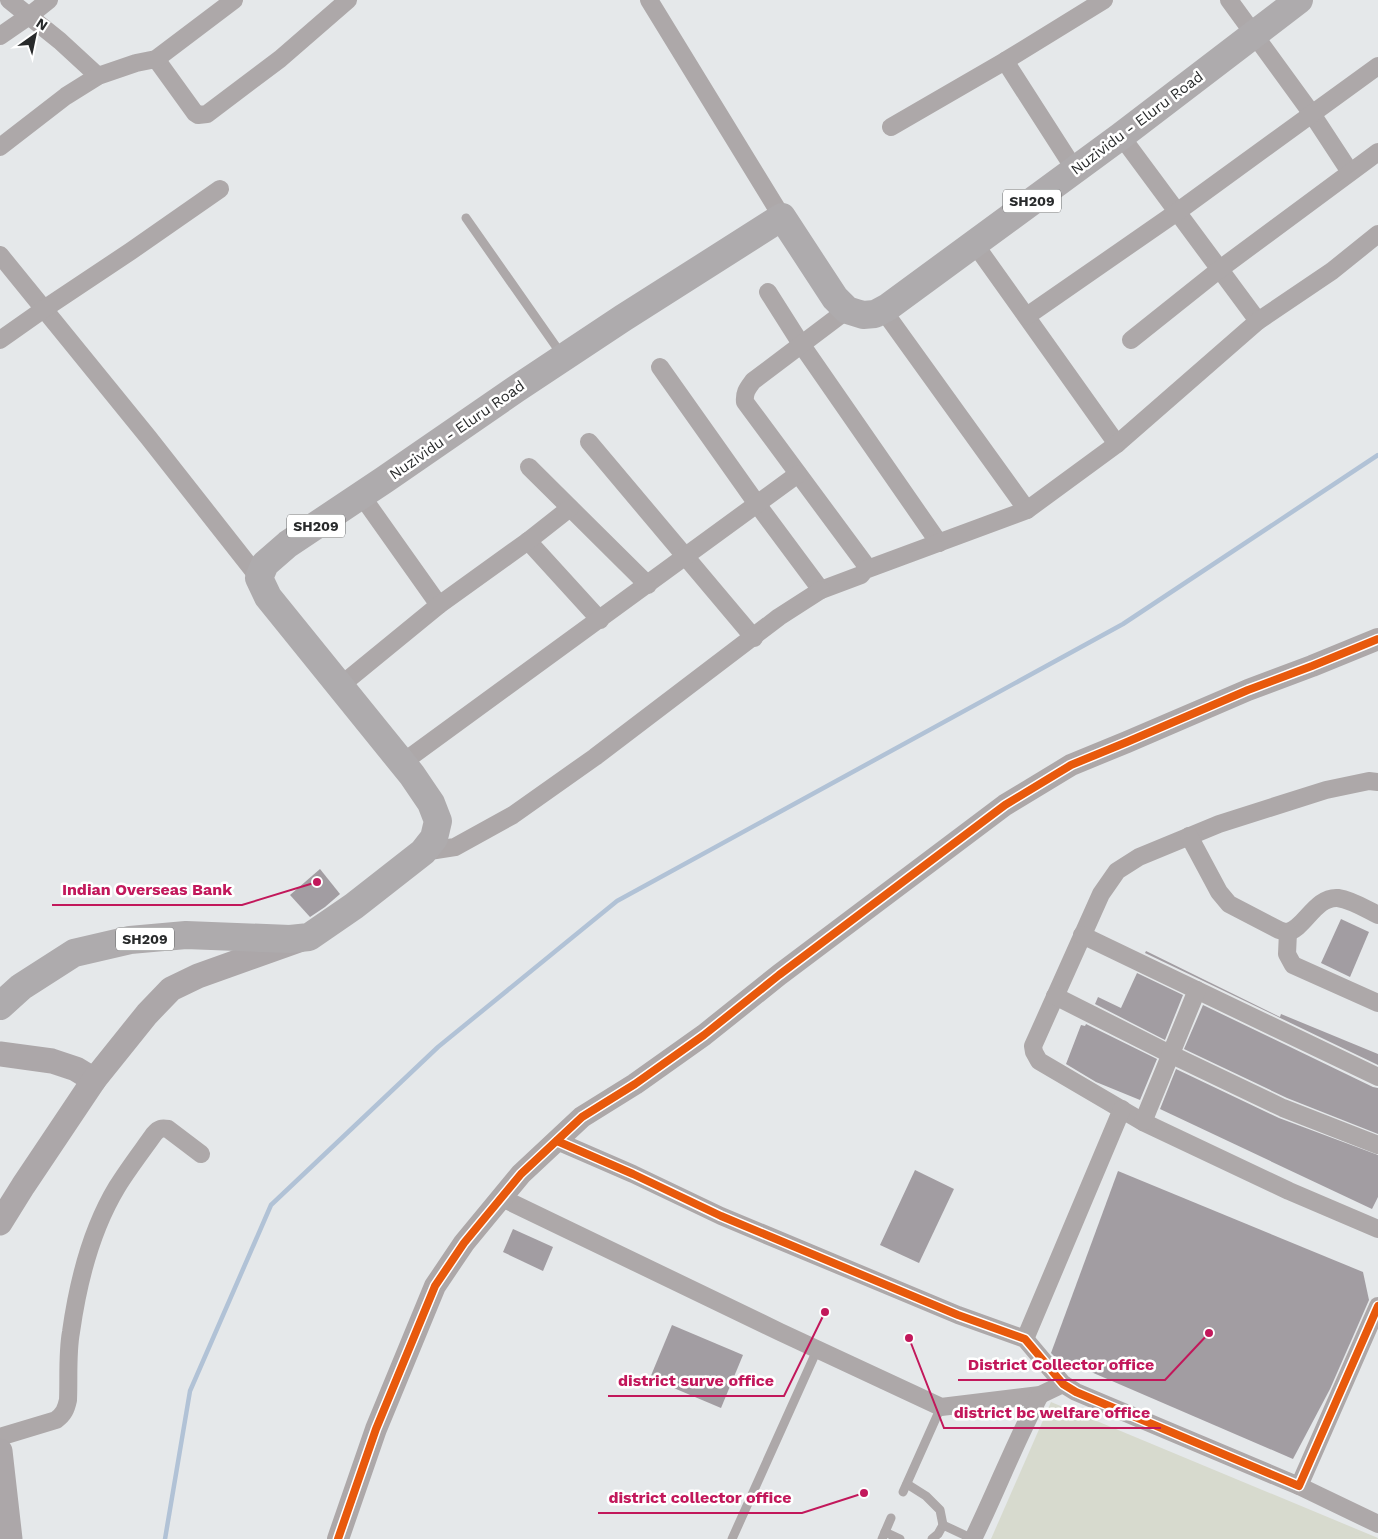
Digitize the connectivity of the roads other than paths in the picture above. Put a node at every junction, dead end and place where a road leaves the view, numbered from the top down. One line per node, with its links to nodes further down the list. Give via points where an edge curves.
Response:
1 (8, 0): 9 (street)
2 (49, 0): 9 (street)
3 (234, 0): 12 (street)
4 (348, 0): 12 (street, via 280,59 207,114 194,113)
5 (649, 0): 25 (street)
6 (1104, 0): 13 (street)
7 (1229, 0): 10 (street)
8 (1299, 0): 10 (main road, Nuzividu - Eluru Road / SH209)
9 (29, 16): 11 (street); 15 (street)
10 (1253, 35): 16 (street); 18 (main road, Nuzividu - Eluru Road / SH209)
11 (0, 36)
12 (156, 59): 15 (street)
13 (1005, 61): 17 (street); 21 (street)
14 (1378, 66): 16 (street)
15 (98, 76): 19 (street, via 66,96)
16 (1312, 114): 22 (street); 24 (street)
17 (891, 127)
18 (1121, 136): 21 (main road, Nuzividu - Eluru Road / SH209); 24 (street)
19 (0, 147)
20 (1378, 152): 22 (street)
21 (1075, 170): 28 (main road, Nuzividu - Eluru Road / SH209)
22 (1350, 172): 30 (street)
23 (220, 189): 32 (street)
24 (1177, 212): 30 (street); 35 (street)
25 (782, 217): 33 (main road, via 835,298); 40 (main road, Nuzividu - Eluru Road / SH209)
26 (466, 218): 40 (lane)
27 (1378, 234): 36 (street, via 1332,271)
28 (974, 243): 34 (main road, Nuzividu - Eluru Road / SH209); 35 (street)
29 (0, 255): 32 (street)
30 (1220, 270): 36 (street); 38 (street)
31 (768, 292): 39 (street)
32 (44, 309): 37 (street); 54 (street)
33 (847, 310): 34 (main road, Nuzividu - Eluru Road / SH209, via 863,315); 39 (street)
34 (883, 310): 49 (street)
35 (1027, 316): 43 (street)
36 (1258, 321): 43 (street)
37 (0, 340)
38 (1131, 340)
39 (801, 344): 45 (street, via 753,381 744,395 745,402); 51 (street)
40 (564, 357): 46 (main road, Nuzividu - Eluru Road / SH209)
41 (660, 367): 47 (street)
42 (589, 442): 52 (street)
43 (1117, 444): 49 (street)
44 (529, 467): 48 (street)
45 (798, 474): 47 (street); 53 (street, via 865,564)
46 (361, 495): 54 (main road, Nuzividu - Eluru Road / SH209, via 288,544 265,564); 57 (street)
47 (757, 504): 52 (street); 56 (street)
48 (570, 508): 50 (street); 55 (street)
49 (1027, 510): 51 (street)
50 (528, 541): 57 (street); 58 (street)
51 (939, 542): 53 (street)
52 (685, 557): 55 (street); 59 (street)
53 (865, 570): 56 (street, via 861,575)
54 (259, 578): 61 (main road, via 268,598)
55 (648, 585): 58 (street)
56 (821, 590): 59 (street, via 779,617)
57 (439, 605): 61 (street)
58 (600, 620): 62 (street)
59 (754, 638): 65 (street, via 513,815 455,847)
60 (1378, 639): 80 (street, via 1071,765 1005,804 779,975 704,1036 582,1117)
61 (340, 686): 62 (main road)
62 (402, 763): 65 (main road, via 431,803 438,821 434,838)
63 (1378, 782): 64 (street, via 1326,790)
64 (1189, 836): 67 (street, via 1219,892 1229,904); 68 (street, via 1139,857 1117,871 1101,894)
65 (422, 852): 69 (main road)
66 (1378, 915): 67 (street, via 1338,898 1328,899)
67 (1288, 932): 72 (street, via 1287,954 1293,964)
68 (1082, 934): 70 (street); 71 (street)
69 (309, 937): 73 (main road, SH209, via 186,935 130,940 74,953 21,987); 77 (main road, via 198,976 171,989)
70 (1197, 990): 75 (street); 76 (street)
71 (1055, 996): 75 (street); 78 (street, via 1033,1046 1036,1056)
72 (1378, 1003)
73 (0, 1006)
74 (0, 1054): 77 (main road, via 52,1061)
75 (1170, 1054): 79 (street); 81 (street, via 1284,1108)
76 (1378, 1077)
77 (94, 1080): 84 (main road)
78 (1122, 1109): 79 (street); 87 (street)
79 (1143, 1122): 85 (street)
80 (557, 1141): 83 (street); 87 (street, via 721,1216 958,1315)
81 (1378, 1145)
82 (201, 1154): 92 (street, via 168,1129 162,1128 154,1134 117,1187 90,1247 70,1333 66,1409 56,1420)
83 (502, 1198): 88 (street); 100 (street, via 464,1243 435,1286 376,1428)
84 (0, 1222)
85 (1378, 1229)
86 (1378, 1306): 94 (street)
87 (1025, 1338): 89 (street)
88 (817, 1350): 91 (street); 101 (lane)
89 (1062, 1384): 90 (street); 94 (street)
90 (1040, 1395): 91 (street); 104 (street)
91 (941, 1407): 97 (lane, via 905,1488 926,1496 940,1510)
92 (0, 1437)
93 (0, 1451): 99 (main road)
94 (1299, 1486): 96 (street)
95 (891, 1518): 98 (lane)
96 (1378, 1524)
97 (943, 1525): 103 (lane); 104 (lane)
98 (884, 1535): 102 (lane)
99 (10, 1539)
100 (338, 1539)
101 (732, 1539)
102 (900, 1539)
103 (932, 1539)
104 (973, 1539)

